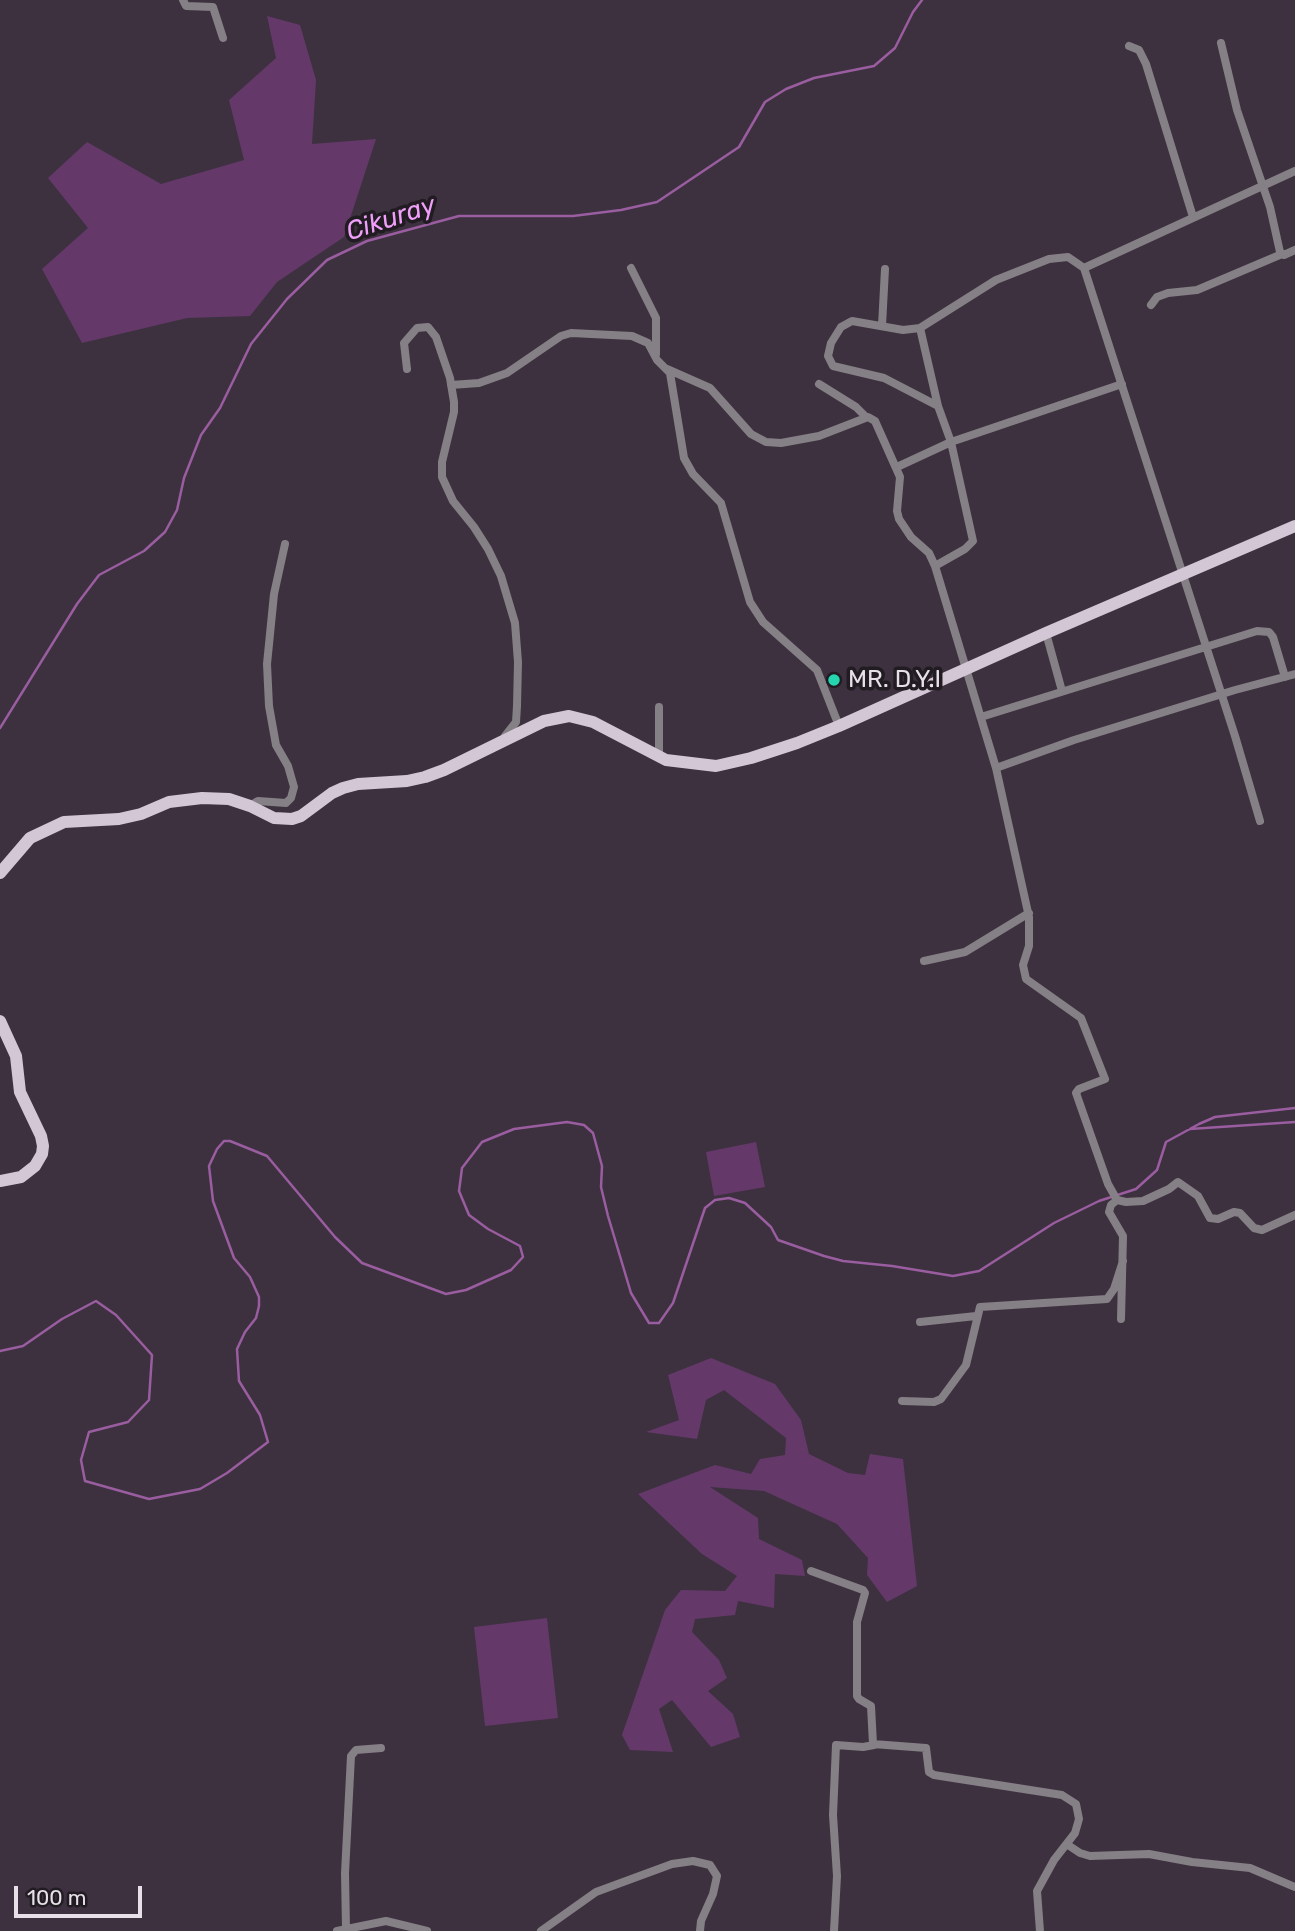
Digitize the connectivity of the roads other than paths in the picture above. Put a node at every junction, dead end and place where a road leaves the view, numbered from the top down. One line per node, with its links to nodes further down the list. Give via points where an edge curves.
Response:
1 (183, 0): 2 (street, via 186,6 213,7)
2 (223, 38)
3 (1221, 43): 6 (street)
4 (1129, 46): 7 (street, via 1139,50 1146,64)
5 (1295, 171): 6 (street)
6 (1262, 185): 7 (street); 9 (street)
7 (1193, 217): 12 (street)
8 (1295, 250): 9 (street)
9 (1282, 254): 13 (street, via 1197,290 1157,297)
10 (631, 268): 16 (street, via 656,318)
11 (885, 268): 14 (street)
12 (1083, 268): 15 (street, via 1068,257 1049,259 996,280); 20 (street)
13 (1151, 304)
14 (882, 326): 15 (street); 22 (street, via 845,324 827,353 830,363 884,378)
15 (920, 328): 22 (street)
16 (656, 358): 18 (street); 21 (street, via 640,338 571,333 507,373 479,383)
17 (407, 369): 21 (street, via 404,343 417,328 428,327 436,337)
18 (667, 369): 23 (street, via 710,388 751,434 766,442 819,436); 39 (street, via 684,458 721,503 750,602 763,622 817,670)
19 (820, 384): 23 (street)
20 (1122, 384): 24 (street); 29 (street)
21 (451, 385): 40 (street, via 454,412 442,477 453,501 488,549 515,623 516,722)
22 (938, 406): 24 (street)
23 (866, 417): 25 (street, via 875,421)
24 (951, 442): 25 (street); 28 (street, via 973,541)
25 (897, 467): 28 (street, via 899,519)
26 (1295, 526): 29 (main road)
27 (285, 544): 43 (street, via 278,567 267,664 276,745 294,787 286,803 258,801)
28 (935, 566): 32 (street)
29 (1182, 574): 30 (main road); 31 (street)
30 (1045, 634): 32 (main road); 35 (street)
31 (1205, 648): 34 (street, via 1257,631 1269,632); 35 (street); 36 (street)
32 (967, 670): 38 (street); 39 (main road)
33 (1295, 674): 34 (street)
34 (1285, 677): 36 (street)
35 (1062, 691): 38 (street)
36 (1222, 695): 42 (street); 44 (street)
37 (659, 707): 41 (street)
38 (981, 717): 42 (street)
39 (839, 726): 41 (main road, via 716,766)
40 (501, 741): 41 (main road, via 544,721 574,716); 43 (main road, via 425,777 344,788 292,819 274,818)
41 (659, 757)
42 (996, 768): 46 (street)
43 (250, 806): 45 (main road, via 202,798 169,802 119,819 64,822 30,838)
44 (1260, 821)
45 (0, 873)
46 (1029, 912): 47 (street, via 965,952); 50 (street, via 1029,946 1023,965 1026,979 1081,1018 1105,1079 1076,1093)
47 (924, 961)
48 (0, 1021): 49 (main road, via 16,1056 20,1092 43,1146 35,1166 20,1177)
49 (1, 1181)
50 (1116, 1199): 51 (street, via 1143,1201 1178,1182 1198,1196 1210,1218 1240,1213 1262,1230); 52 (street, via 1109,1212 1123,1236)
51 (1295, 1215)
52 (1123, 1261): 53 (street, via 1107,1299 982,1307); 54 (street)
53 (976, 1316): 55 (street); 56 (street, via 966,1365 941,1399)
54 (1122, 1319)
55 (920, 1322)
56 (902, 1401)
57 (811, 1571): 58 (street, via 865,1593 857,1622 858,1696 872,1706)
58 (874, 1745): 60 (street, via 926,1748 929,1772 934,1775 1070,1798 1079,1819); 66 (street, via 836,1745)
59 (381, 1748): 62 (street, via 352,1753)
60 (1068, 1845): 61 (street, via 1090,1856 1149,1854 1250,1868); 67 (street, via 1037,1891)
61 (1295, 1886)
62 (342, 1930): 63 (street, via 386,1921)
63 (427, 1931)
64 (541, 1931): 65 (street, via 596,1892 692,1861 710,1865 717,1876)
65 (700, 1931)
66 (834, 1931)
67 (1041, 1931)

